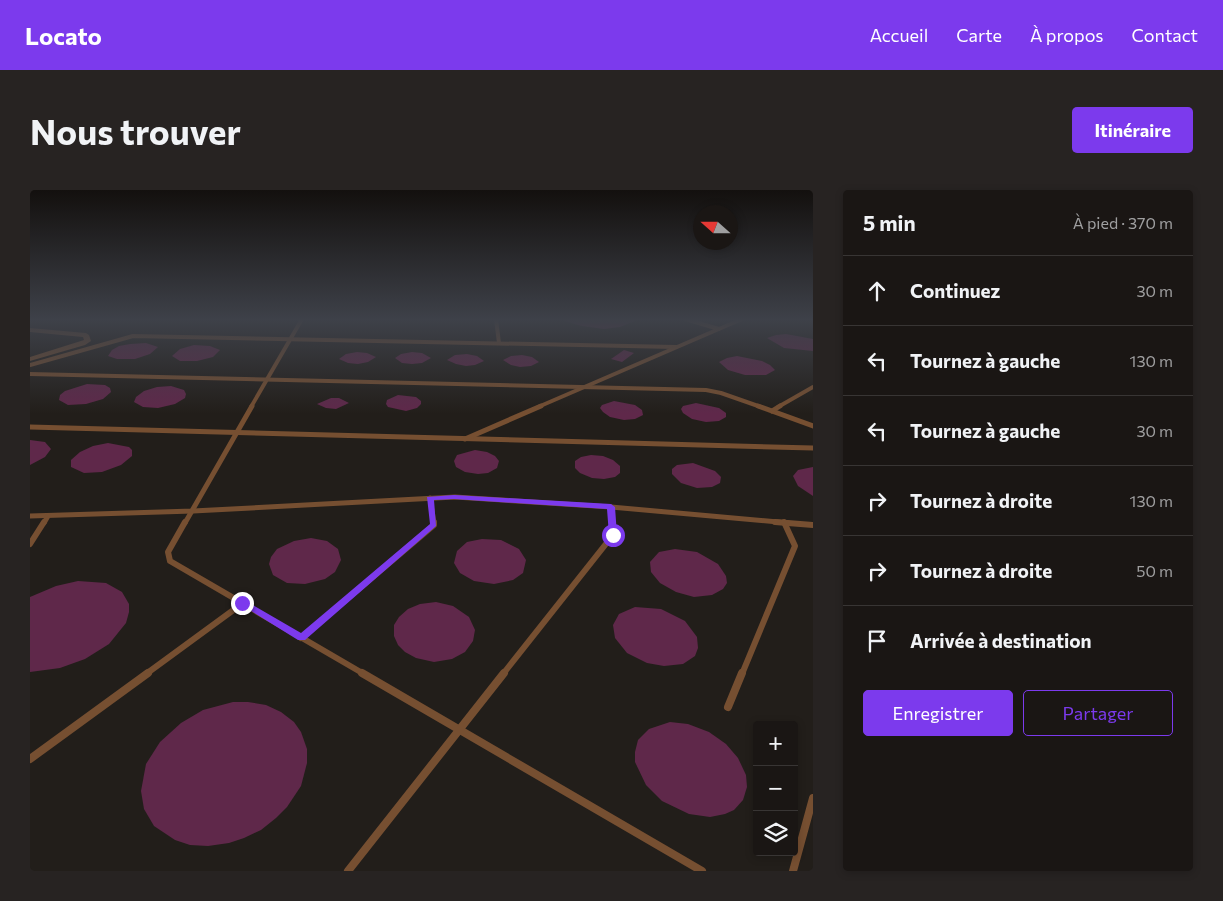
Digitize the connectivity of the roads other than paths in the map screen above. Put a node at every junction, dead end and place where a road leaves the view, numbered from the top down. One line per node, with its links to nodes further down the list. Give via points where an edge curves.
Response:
1 (59, 351): 5 (street)
2 (82, 351): 6 (lane)
3 (283, 351): 8 (lane)
4 (667, 351): 10 (lane)
5 (30, 359)
6 (30, 366)
7 (30, 374): 8 (lane)
8 (267, 380): 10 (lane); 14 (lane)
9 (813, 386): 11 (lane)
10 (581, 387): 11 (lane, via 706,390); 15 (lane)
11 (772, 411): 12 (lane)
12 (813, 426)
13 (30, 427): 14 (lane)
14 (237, 432): 15 (lane); 19 (lane)
15 (463, 440): 16 (lane)
16 (813, 448)
17 (430, 498): 18 (lane); 19 (lane); 26 (lane, via 434,524)
18 (611, 507): 22 (lane); 28 (lane, via 613,535)
19 (193, 511): 21 (lane); 25 (lane, via 168,552 170,561)
20 (30, 516): 21 (lane)
21 (48, 516): 24 (lane)
22 (784, 522): 23 (lane); 27 (lane, via 795,546)
23 (813, 525)
24 (30, 544)
25 (242, 603): 26 (lane); 29 (lane)
26 (301, 638): 28 (lane)
27 (728, 707)
28 (460, 730): 31 (lane); 32 (lane)
29 (30, 759)
30 (813, 798): 33 (lane)
31 (348, 871)
32 (702, 871)
33 (792, 871)

